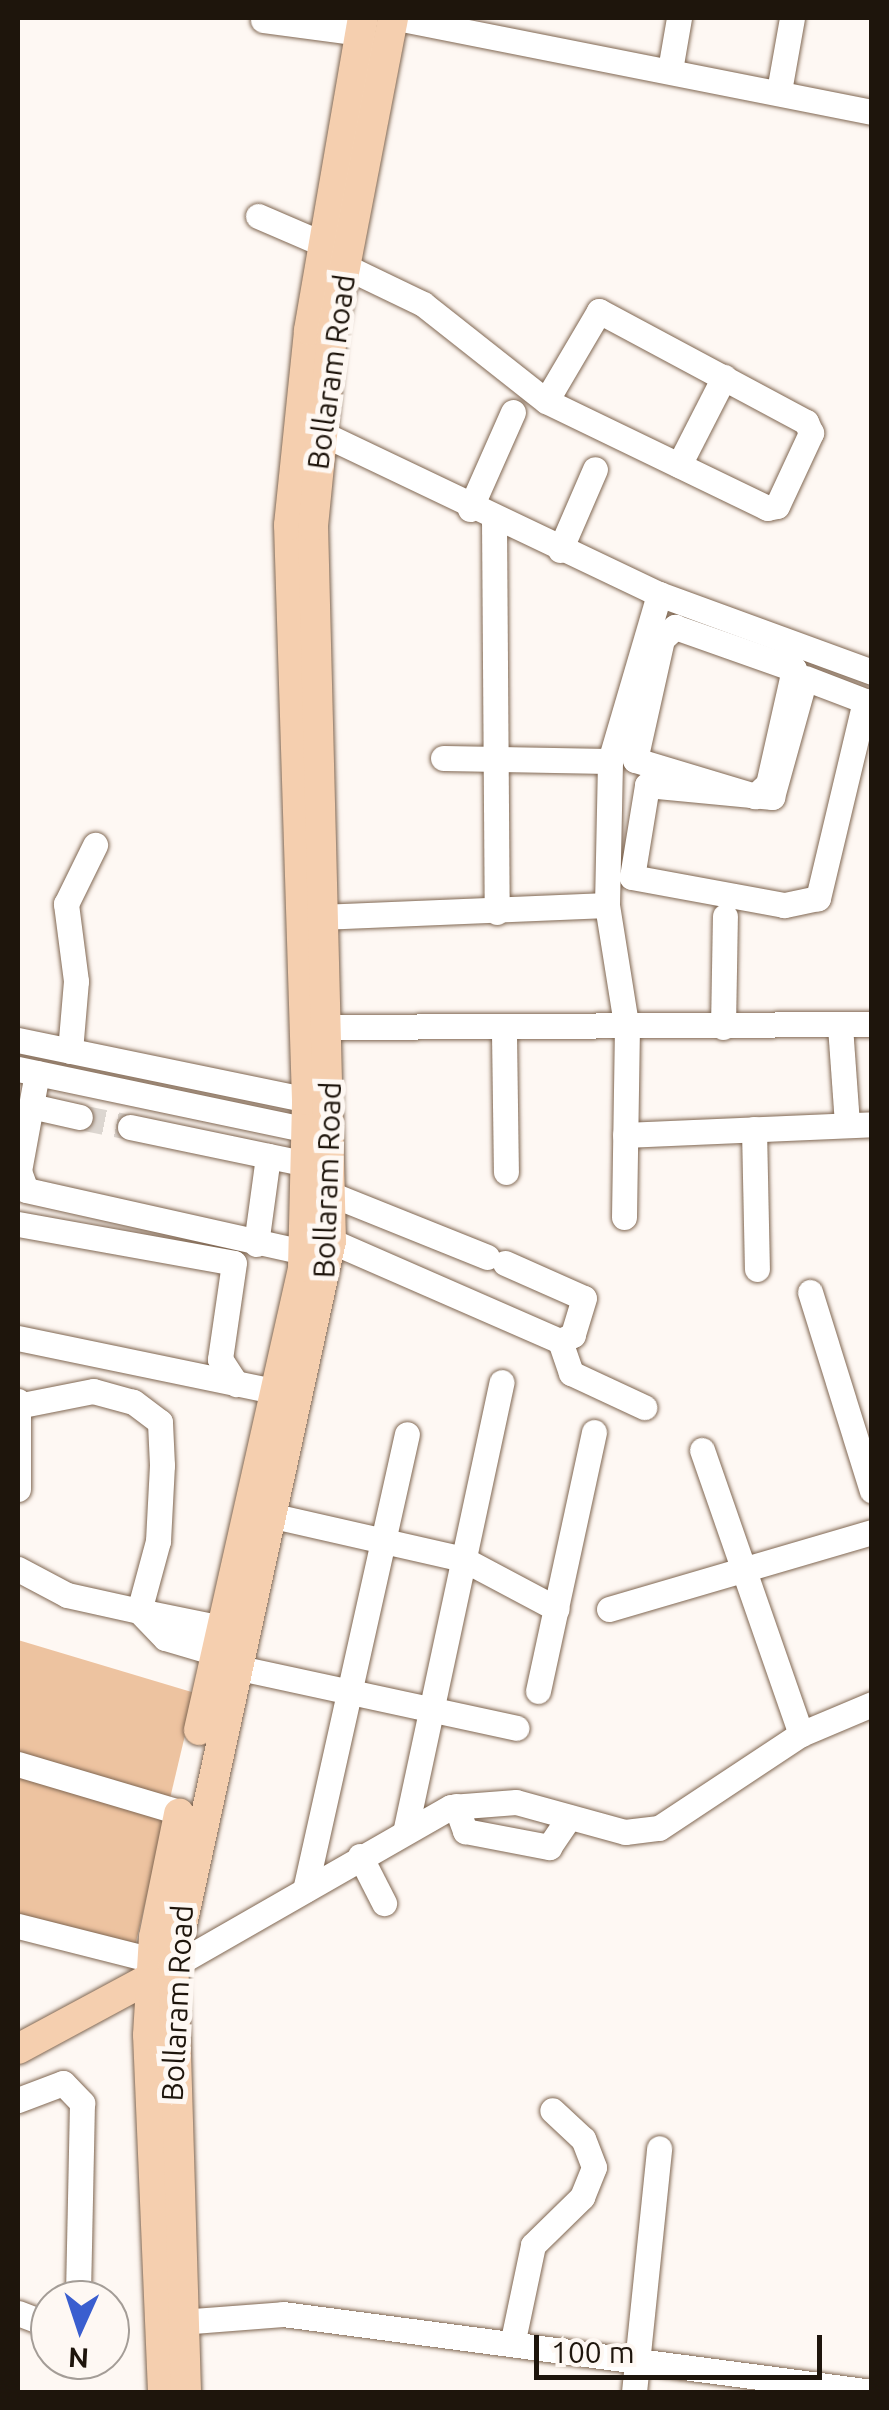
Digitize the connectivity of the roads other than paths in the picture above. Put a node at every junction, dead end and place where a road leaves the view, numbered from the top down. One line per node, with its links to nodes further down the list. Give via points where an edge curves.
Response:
1 (395, 18): 7 (street); 11 (main road, Bollaram Road)
2 (553, 18): 7 (street)
3 (679, 18): 8 (street)
4 (792, 18): 9 (street)
5 (263, 20): 6 (street)
6 (362, 25): 11 (main road, Bollaram Road)
7 (548, 45): 8 (street)
8 (670, 70): 9 (street)
9 (779, 91): 10 (street)
10 (872, 112)
11 (343, 204): 13 (main road, Bollaram Road); 14 (main road, Bollaram Road)
12 (258, 216): 13 (street)
13 (323, 244): 47 (main road, Bollaram Road, via 297,427 288,614)
14 (344, 266): 16 (street, via 424,304); 18 (main road, Bollaram Road)
15 (724, 377): 16 (street, via 598,312); 19 (street); 19 (street, via 811,426 777,506)
16 (546, 401): 19 (street)
17 (514, 412): 21 (street)
18 (319, 432): 21 (street); 35 (main road, Bollaram Road, via 310,635)
19 (679, 465)
20 (595, 469): 22 (street)
21 (482, 514): 22 (street); 27 (street)
22 (560, 550): 23 (street)
23 (659, 594): 24 (street); 25 (street)
24 (872, 672)
25 (652, 689): 25 (street, via 635,760 764,791 794,669 666,628); 28 (street)
26 (442, 758): 27 (street)
27 (495, 759): 28 (street); 33 (street)
28 (610, 761): 29 (street)
29 (622, 822): 31 (street); 31 (street, via 652,783 772,797 806,678 865,701 818,898 784,905)
30 (95, 844): 43 (street, via 66,904 76,981)
31 (620, 877): 32 (street)
32 (608, 905): 33 (street); 40 (street)
33 (497, 912): 35 (street)
34 (725, 916): 39 (street)
35 (320, 917): 38 (main road, Bollaram Road)
36 (872, 1024): 37 (street)
37 (840, 1026): 39 (street); 49 (street)
38 (329, 1027): 41 (street); 55 (main road, Bollaram Road)
39 (724, 1027): 40 (street)
40 (627, 1030): 41 (street); 51 (street)
41 (504, 1033): 54 (street)
42 (18, 1040): 43 (street)
43 (70, 1051): 47 (street)
44 (27, 1071): 45 (street); 46 (street)
45 (149, 1097): 47 (street); 52 (street, via 135,1128)
46 (31, 1106): 48 (street); 58 (street, via 19,1171 26,1190)
47 (307, 1115): 53 (main road, Bollaram Road)
48 (80, 1117)
49 (859, 1124): 50 (street)
50 (754, 1129): 51 (street); 60 (street)
51 (625, 1135): 56 (street)
52 (268, 1156): 53 (street); 58 (street)
53 (308, 1164): 59 (main road, Bollaram Road)
54 (506, 1172)
55 (333, 1194): 59 (main road, Bollaram Road); 63 (street, via 404,1211 584,1298 573,1334)
56 (624, 1216)
57 (18, 1224): 65 (street, via 234,1264 220,1359)
58 (256, 1244): 59 (street)
59 (318, 1246): 63 (street); 66 (main road, Bollaram Road); 74 (main road, Bollaram Road)
60 (757, 1269)
61 (810, 1292): 73 (street)
62 (18, 1338): 65 (street)
63 (560, 1341): 68 (street, via 571,1373)
64 (502, 1382): 77 (street)
65 (236, 1384): 66 (street)
66 (279, 1392): 83 (main road, Bollaram Road)
67 (20, 1403): 72 (street); 82 (street, via 92,1391 134,1402 160,1422 158,1541)
68 (644, 1407)
69 (594, 1432): 80 (street)
70 (407, 1434): 76 (street)
71 (702, 1450): 79 (street)
72 (18, 1489)
73 (872, 1491)
74 (274, 1516): 76 (street); 83 (main road, Bollaram Road)
75 (872, 1532): 79 (street)
76 (386, 1538): 77 (street); 85 (street)
77 (462, 1559): 80 (street); 87 (street)
78 (18, 1569): 82 (street, via 67,1595)
79 (744, 1570): 81 (street); 89 (street)
80 (557, 1609): 84 (street)
81 (608, 1609)
82 (138, 1611): 83 (street, via 170,1612); 83 (street, via 165,1638)
83 (225, 1649): 85 (street); 91 (main road, Bollaram Road); 97 (main road, Bollaram Road)
84 (538, 1691)
85 (353, 1693): 87 (street); 94 (street)
86 (872, 1704): 89 (street)
87 (428, 1708): 88 (street); 92 (street)
88 (516, 1728)
89 (801, 1734): 92 (street, via 659,1828 625,1832 516,1802 456,1806)
90 (18, 1764): 91 (street)
91 (179, 1812): 97 (main road, Bollaram Road)
92 (406, 1828): 93 (street)
93 (360, 1856): 94 (street); 95 (street)
94 (305, 1890): 97 (street)
95 (384, 1903)
96 (18, 1926): 97 (street)
97 (158, 1968): 98 (main road); 103 (main road, Bollaram Road)
98 (18, 2049)
99 (18, 2100): 102 (street, via 63,2083 82,2103)
100 (552, 2110): 104 (street, via 583,2140 594,2167 582,2196 533,2245)
101 (659, 2148): 105 (street)
102 (78, 2280)
103 (172, 2322): 104 (street, via 283,2314); 106 (main road, Bollaram Road); 107 (main road, Bollaram Road)
104 (513, 2340): 105 (street)
105 (636, 2356): 108 (street); 109 (street)
106 (163, 2392)
107 (186, 2392)
108 (634, 2392)
109 (872, 2392)

